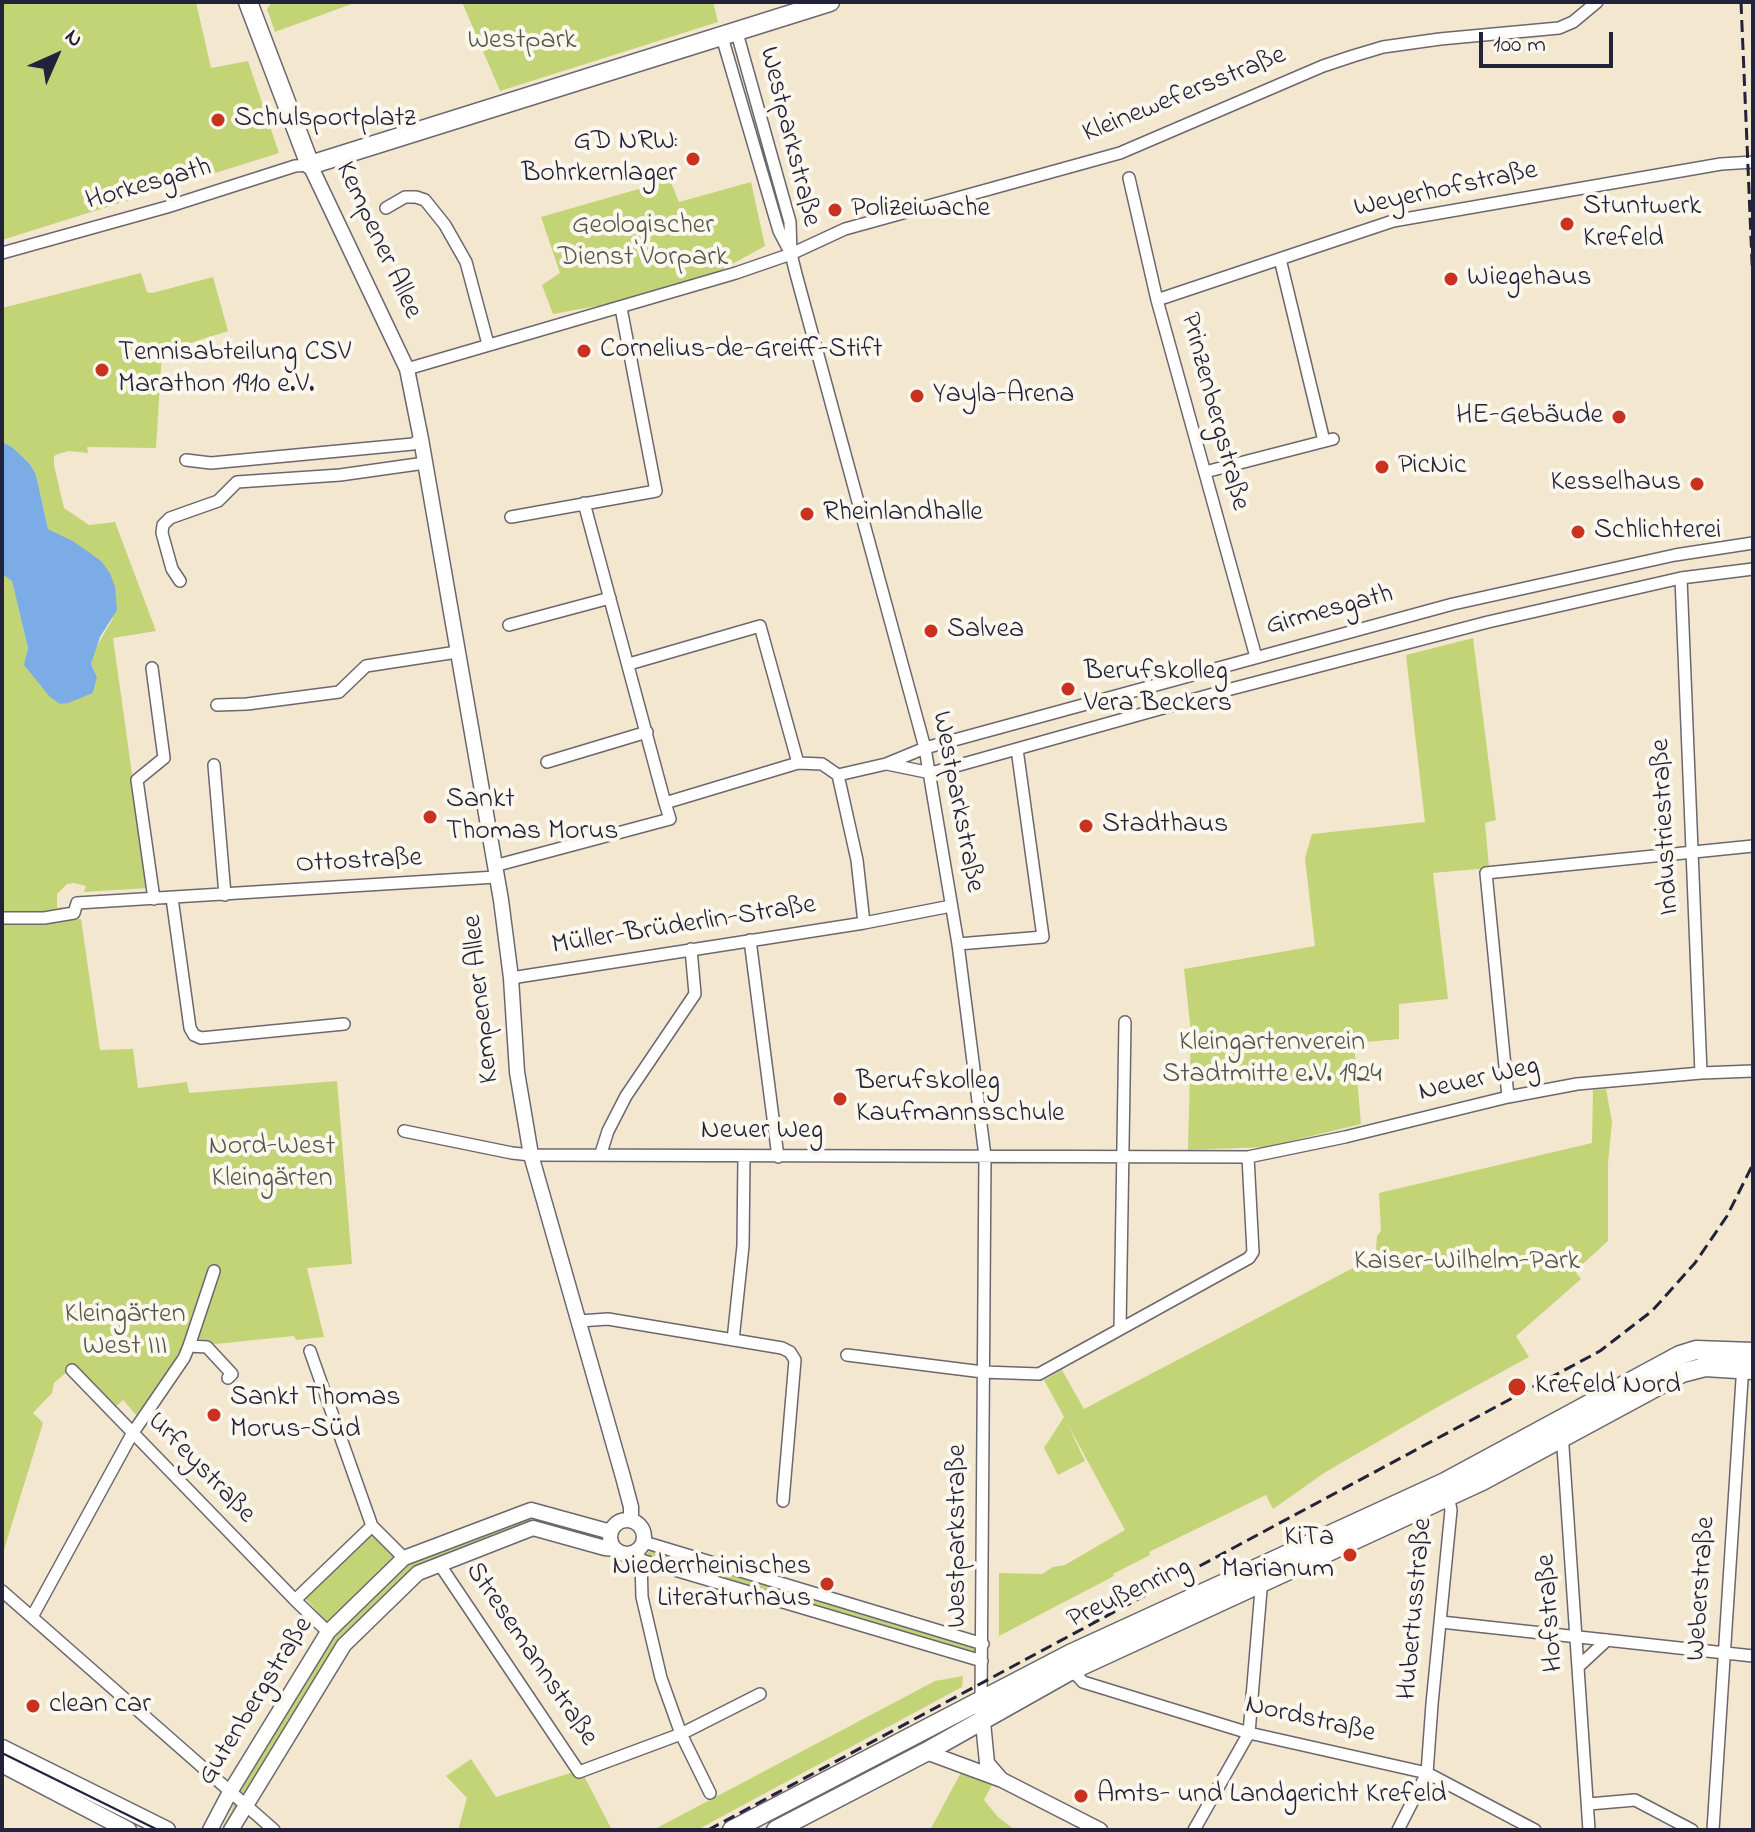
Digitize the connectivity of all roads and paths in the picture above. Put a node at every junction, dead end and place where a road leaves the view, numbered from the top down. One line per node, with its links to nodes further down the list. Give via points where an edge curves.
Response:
1 (248, 2): 6 (main road, Kempener Allee)
2 (830, 2): 4 (main road)
3 (1597, 2): 10 (street, Kleinewefersstraße, via 1559,28 1383,47 1353,56 1120,153 845,229)
4 (729, 35): 6 (main road); 10 (street, Westparkstraße, via 790,222)
5 (1753, 162): 11 (street, Weyerhofstraße, via 1402,219)
6 (310, 165): 9 (street, Horkesgath); 15 (street, Kempener Allee)
7 (1129, 178): 12 (street, Prinzenbergstraße)
8 (386, 208): 14 (street, via 416,197 425,200 445,225 466,262)
9 (2, 253)
10 (791, 254): 13 (street, Kleinewefersstraße); 34 (street, Westparkstraße)
11 (1280, 259): 12 (street, Weyerhofstraße); 19 (street, via 1328,440)
12 (1157, 300): 19 (street, Prinzenbergstraße)
13 (621, 308): 14 (street, Kleinewefersstraße); 20 (street, via 656,491)
14 (488, 344): 15 (street, Kleinewefersstraße)
15 (407, 369): 16 (street, Kempener Allee)
16 (421, 439): 17 (street, via 413,444 211,463); 18 (street, Kempener Allee)
17 (186, 460)
18 (425, 463): 25 (street, via 237,482 218,501 163,525 172,569); 28 (street, Kempener Allee)
19 (1205, 472): 29 (street, Prinzenbergstraße)
20 (584, 503): 21 (street); 26 (street)
21 (511, 517)
22 (1753, 543): 29 (street, Girmesgath, via 1468,601)
23 (1753, 569): 24 (street, Girmesgath)
24 (1681, 578): 35 (street, Girmesgath, via 1488,622); 44 (street, Industriestraße)
25 (180, 581)
26 (610, 598): 27 (street); 30 (street)
27 (509, 625)
28 (457, 652): 32 (street, via 366,666 339,692); 45 (street, Kempener Allee)
29 (1256, 657): 34 (street, Girmesgath)
30 (629, 664): 33 (street); 37 (street, via 760,626)
31 (152, 668): 48 (street, via 164,758 137,780)
32 (217, 705)
33 (647, 732): 36 (street); 42 (street)
34 (925, 748): 38 (street, Girmesgath); 40 (street, Westparkstraße)
35 (1017, 749): 40 (street, Girmesgath); 53 (street, via 1043,937)
36 (547, 762)
37 (798, 763): 41 (street, via 822,764); 42 (street)
38 (886, 764): 40 (street); 41 (street)
39 (214, 765): 46 (street)
40 (931, 773): 49 (street, Westparkstraße)
41 (838, 775): 51 (street, via 857,860)
42 (665, 803): 45 (street, Ottostraße, via 670,819)
43 (1753, 846): 44 (street)
44 (1692, 852): 59 (street, Industriestraße); 60 (street, via 1486,873)
45 (495, 872): 46 (street, Ottostraße); 55 (street, Kempener Allee)
46 (225, 895): 47 (street, Ottostraße)
47 (172, 898): 48 (street, Ottostraße); 57 (street, via 194,1035)
48 (154, 899): 50 (street, Ottostraße, via 77,903 74,913)
49 (951, 906): 51 (street, Müller-Brüderlin-Straße); 53 (street, Westparkstraße)
50 (2, 918)
51 (864, 923): 52 (street, Müller-Brüderlin-Straße)
52 (750, 940): 54 (street, Müller-Brüderlin-Straße); 66 (street)
53 (958, 944): 64 (street, Westparkstraße)
54 (691, 949): 55 (street, Müller-Brüderlin-Straße); 62 (street, via 695,994 626,1096)
55 (511, 978): 63 (street, Kempener Allee, via 517,1072)
56 (1125, 1022): 67 (street)
57 (344, 1024)
58 (1753, 1071): 59 (street, Neuer Weg)
59 (1701, 1073): 60 (street, Neuer Weg, via 1602,1081)
60 (1508, 1097): 68 (street, Neuer Weg)
61 (404, 1131): 63 (street, Neuer Weg)
62 (601, 1153): 63 (street, Neuer Weg); 65 (street, Neuer Weg)
63 (531, 1155): 70 (street, Kempener Allee)
64 (985, 1156): 66 (street, Neuer Weg); 67 (street, Neuer Weg); 78 (street, Westparkstraße)
65 (744, 1157): 66 (street, Neuer Weg); 72 (street, via 743,1246)
66 (778, 1157)
67 (1123, 1157): 68 (street, Neuer Weg); 71 (street)
68 (1248, 1157): 71 (street, via 1253,1252 1249,1258)
69 (214, 1271): 73 (street)
70 (579, 1321): 72 (street, via 608,1319); 84 (street, Kempener Allee)
71 (1120, 1329): 78 (street, via 1039,1374)
72 (733, 1340): 83 (street, via 782,1348 795,1360)
73 (189, 1346): 79 (street, via 207,1347 232,1374); 81 (street)
74 (310, 1351): 85 (street)
75 (847, 1355): 78 (street)
76 (1748, 1361): 80 (main road, Preußenring, via 1692,1369); 102 (street, Weberstraße)
77 (72, 1370): 81 (street, Urfeystraße)
78 (983, 1372): 100 (street, Westparkstraße)
79 (228, 1378)
80 (1560, 1429): 82 (main road, Preußenring); 98 (street, Hofstraße)
81 (132, 1434): 94 (street, Urfeystraße); 95 (street)
82 (1447, 1489): 92 (main road, Preußenring); 96 (street, Hubertusstraße, via 1451,1510)
83 (783, 1501)
84 (631, 1520): 86 (street); 88 (street, via 642,1529)
85 (372, 1526): 89 (street); 94 (street)
86 (611, 1532): 87 (street); 89 (street, Gutenbergstraße, via 531,1510)
87 (615, 1549): 88 (street, via 626,1554); 90 (street, Gutenbergstraße, via 533,1528)
88 (640, 1551): 100 (street); 104 (street); 111 (street, via 642,1597 653,1650)
89 (404, 1558): 91 (street); 97 (street, Gutenbergstraße)
90 (440, 1565): 91 (street, Gutenbergstraße); 111 (street, Stresemannstraße, via 579,1772)
91 (418, 1573): 101 (street, Gutenbergstraße)
92 (1261, 1573): 106 (main road, Preußenring); 108 (main road, Preußenring, via 1070,1654); 110 (street)
93 (2, 1591): 95 (street)
94 (295, 1600): 97 (street, Urfeystraße)
95 (32, 1617): 117 (street)
96 (1441, 1622): 98 (street); 115 (street, Hubertusstraße)
97 (328, 1632): 101 (street); 117 (street, Gutenbergstraße)
98 (1577, 1636): 99 (street); 105 (street, Hofstraße)
99 (1607, 1640): 102 (street); 105 (street)
100 (983, 1644): 104 (street, Westparkstraße)
101 (344, 1645): 120 (street, Gutenbergstraße)
102 (1722, 1654): 103 (street); 134 (street, Weberstraße)
103 (1753, 1656)
104 (982, 1661): 108 (street, Westparkstraße)
105 (1579, 1666): 119 (street, Hofstraße)
106 (1072, 1670): 109 (main road, Preußenring); 110 (street, Nordstraße, via 1083,1682)
107 (760, 1694): 111 (street)
108 (981, 1700): 109 (street); 126 (main road, Preußenring)
109 (983, 1719): 113 (main road, Preußenring); 116 (street, via 987,1763)
110 (1249, 1733): 115 (street, Nordstraße); 129 (street)
111 (681, 1734): 118 (street)
112 (2, 1748): 122 (main road)
113 (926, 1752): 116 (street); 127 (main road, Preußenring)
114 (2, 1764): 121 (main road)
115 (1427, 1773): 130 (street, Hubertusstraße); 131 (street, Nordstraße)
116 (1002, 1780): 128 (street)
117 (230, 1792): 120 (street); 123 (street, Gutenbergstraße)
118 (710, 1793)
119 (1589, 1804): 132 (street, Hofstraße); 133 (street, via 1635,1800)
120 (245, 1806): 124 (street, Gutenbergstraße); 125 (street)
121 (128, 1830)
122 (167, 1830)
123 (210, 1830)
124 (231, 1830)
125 (274, 1830)
126 (732, 1830)
127 (776, 1830)
128 (1100, 1830)
129 (1194, 1830)
130 (1398, 1830)
131 (1535, 1830)
132 (1589, 1830)
133 (1692, 1830)
134 (1713, 1830)

